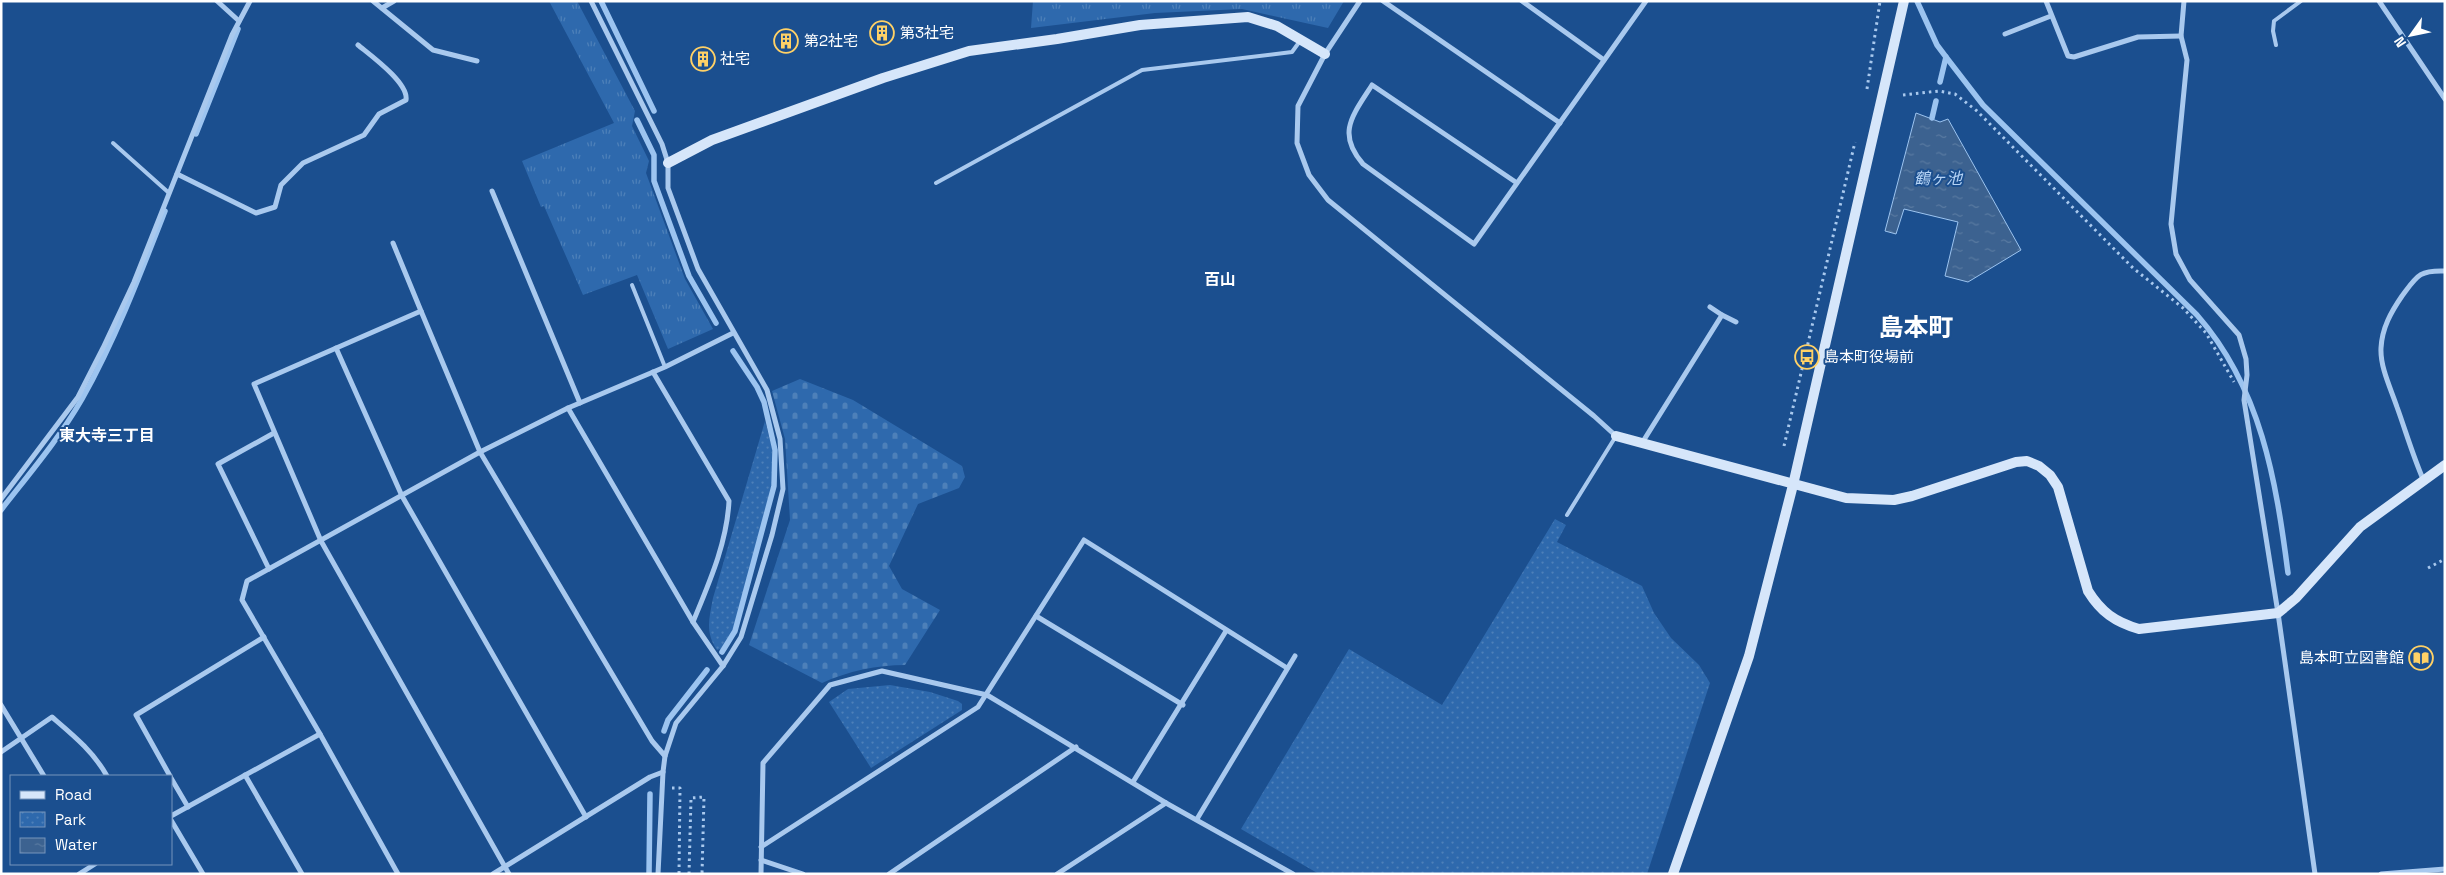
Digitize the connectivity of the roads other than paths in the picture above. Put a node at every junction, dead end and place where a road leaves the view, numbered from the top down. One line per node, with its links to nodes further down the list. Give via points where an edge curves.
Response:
1 (217, 1): 17 (street)
2 (250, 1): 17 (street)
3 (373, 1): 15 (street)
4 (394, 1): 15 (street)
5 (591, 1): 29 (street, via 662,144)
6 (1360, 1): 23 (street)
7 (1383, 1): 27 (street)
8 (1522, 1): 25 (street)
9 (1646, 1): 25 (street)
10 (1904, 1): 54 (street)
11 (2046, 1): 16 (street)
12 (2184, 1): 19 (street)
13 (2301, 1): 22 (lane, via 2274,21)
14 (2379, 1): 26 (street)
15 (382, 8): 24 (street, via 433,50)
16 (2051, 16): 18 (street); 19 (street, via 2065,52 2074,57 2138,37)
17 (239, 21): 30 (street)
18 (2005, 34)
19 (2181, 36): 60 (street, via 2187,60 2171,224 2176,254 2190,280 2239,335 2246,359 2244,400)
20 (1301, 39): 23 (street); 29 (street, via 1277,26 1248,17 1140,25 969,51 883,78 712,140); 31 (lane, via 1292,52 1142,70)
21 (358, 45): 30 (street, via 399,82 406,100 379,114 364,135 303,163 281,185 275,207 256,213)
22 (2276, 45)
23 (1325, 54): 49 (street, via 1298,106 1297,143 1309,175 1328,200)
24 (477, 60)
25 (1604, 60): 27 (street)
26 (2445, 99)
27 (1560, 123): 32 (street)
28 (113, 143): 34 (lane)
29 (668, 163): 42 (street, via 668,188 698,269)
30 (177, 174): 34 (street)
31 (936, 183)
32 (1517, 183): 32 (street, via 1474,244 1364,164 1354,153 1348,134 1350,118 1372,85)
33 (492, 191): 46 (street)
34 (168, 193): 56 (street, via 134,282 78,397)
35 (393, 243): 39 (street)
36 (2445, 271): 53 (street, via 2429,270 2418,275 2384,326 2381,350 2385,373)
37 (632, 285): 44 (lane)
38 (1710, 307): 40 (street)
39 (421, 311): 43 (street); 51 (street)
40 (1722, 315): 41 (street); 50 (street)
41 (1736, 322)
42 (733, 333): 44 (street); 66 (street, via 767,390 780,439 783,490 741,637)
43 (336, 348): 48 (street, via 254,384); 55 (street)
44 (665, 367): 45 (street)
45 (653, 372): 46 (street); 62 (street, via 729,501 716,567)
46 (580, 403): 47 (street)
47 (568, 408): 51 (street); 62 (street)
48 (274, 433): 58 (street); 59 (street, via 218,464)
49 (1616, 436): 50 (street); 57 (lane)
50 (1641, 444): 54 (street)
51 (480, 452): 55 (street); 75 (street, via 652,742)
52 (2445, 465): 53 (street)
53 (2424, 479): 60 (street, via 2360,527 2296,598)
54 (1793, 484): 60 (street, via 1846,498 1894,500 2027,461 2050,475 2058,487 2088,591 2097,606 2117,622 2139,629); 106 (street, via 1749,656)
55 (402, 496): 58 (street); 86 (street)
56 (1, 499)
57 (1567, 515)
58 (321, 540): 59 (street); 92 (street)
59 (268, 569): 64 (street, via 247,581 242,600)
60 (2278, 613): 107 (street)
61 (1036, 616): 63 (street, via 1084,540); 68 (street); 70 (street)
62 (693, 622): 66 (street)
63 (1226, 631): 67 (street); 70 (street)
64 (264, 637): 71 (street); 79 (street, via 136,715)
65 (1295, 656): 67 (street)
66 (723, 666): 75 (street, via 676,723)
67 (1287, 668): 87 (street)
68 (987, 695): 73 (street); 89 (street, via 978,708); 89 (street, via 882,671 830,685 762,763)
69 (1, 705): 72 (street)
70 (1183, 705): 82 (street)
71 (320, 734): 80 (street); 97 (street)
72 (22, 739): 74 (street); 77 (street); 78 (street, via 52,717 80,740)
73 (1076, 747): 82 (street); 103 (street)
74 (1, 752)
75 (665, 756): 76 (street)
76 (663, 772): 86 (street); 100 (street)
77 (43, 775)
78 (106, 775)
79 (170, 775)
80 (245, 775): 84 (street); 96 (street)
81 (172, 779): 84 (street)
82 (1133, 782): 83 (street)
83 (1166, 803): 87 (street); 104 (street)
84 (188, 807): 85 (street)
85 (172, 817)
86 (586, 817): 92 (street)
87 (1196, 819): 105 (street)
88 (172, 820): 95 (street)
89 (761, 846): 90 (street)
90 (761, 860): 101 (street); 102 (street)
91 (93, 865): 94 (street)
92 (505, 867): 98 (street); 99 (street)
93 (2445, 869): 108 (street)
94 (79, 874)
95 (202, 874)
96 (302, 874)
97 (398, 874)
98 (493, 874)
99 (509, 874)
100 (658, 874)
101 (761, 874)
102 (803, 874)
103 (889, 874)
104 (1057, 874)
105 (1293, 874)
106 (1674, 874)
107 (2315, 874)
108 (2381, 874)

